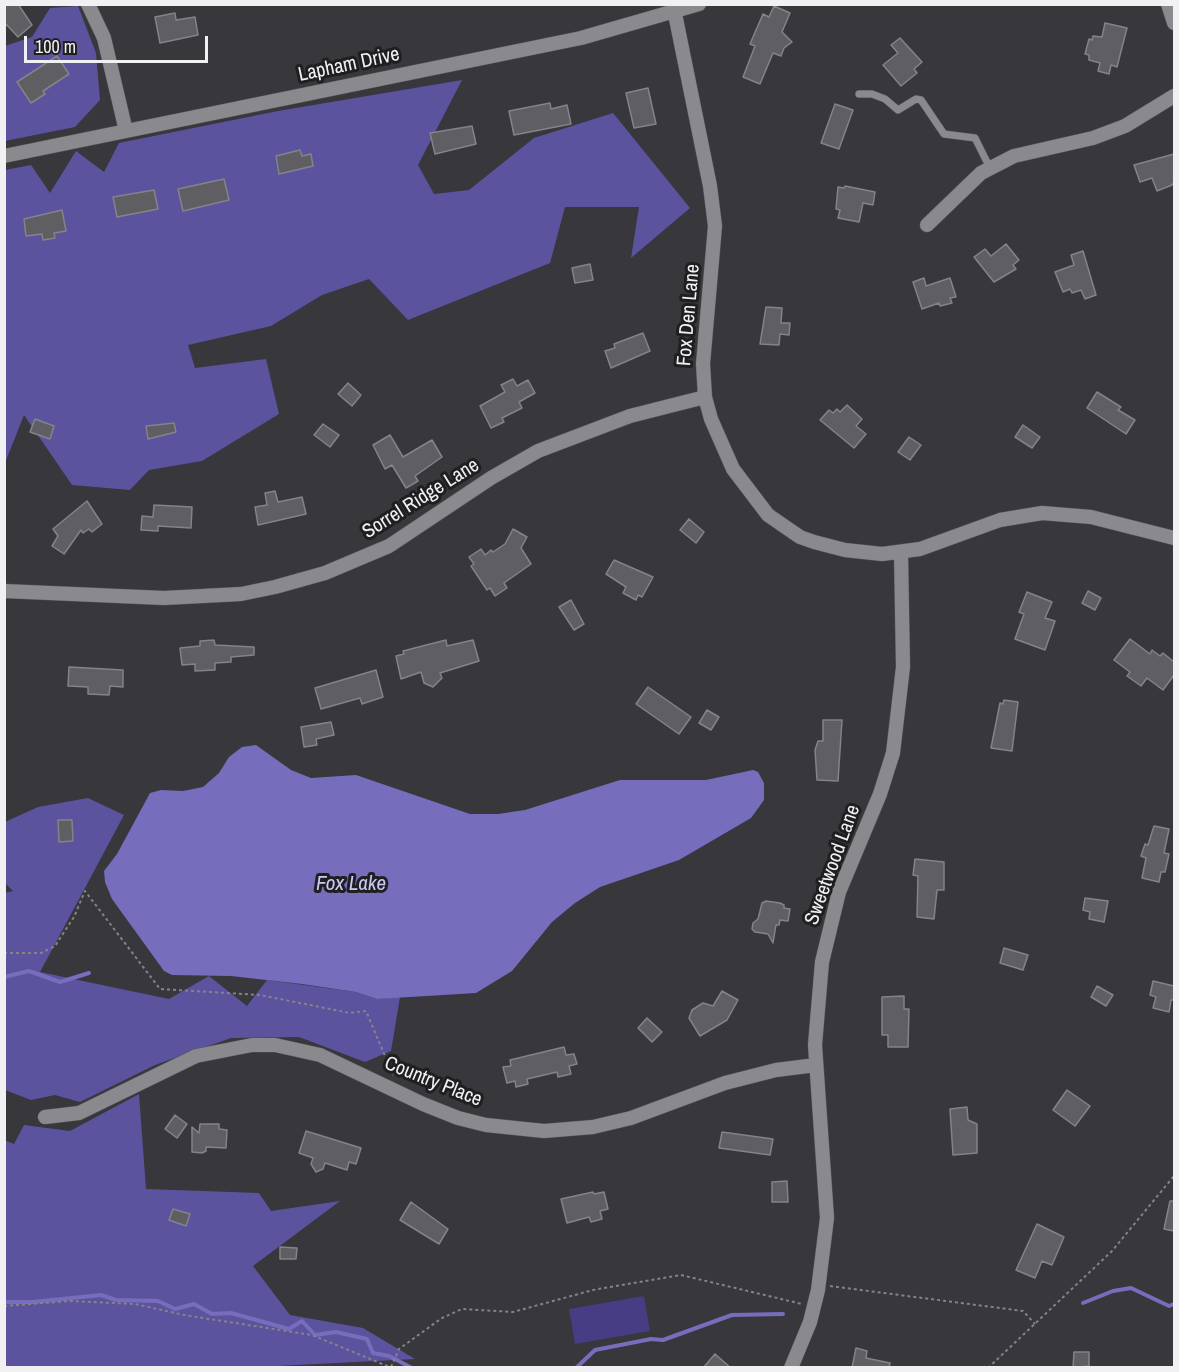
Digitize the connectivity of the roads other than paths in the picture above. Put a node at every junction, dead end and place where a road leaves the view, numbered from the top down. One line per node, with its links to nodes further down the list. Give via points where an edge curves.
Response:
1 (88, 4): 8 (street, via 104,38)
2 (699, 4): 4 (street, Lapham Drive)
3 (1168, 4): 5 (street)
4 (674, 9): 8 (street, Lapham Drive, via 581,38); 12 (street, Fox Den Lane, via 715,226 703,364)
5 (1174, 23)
6 (859, 94): 10 (lane, via 885,99 898,110 921,100 944,134 975,138)
7 (1174, 96): 10 (street, via 1125,126 1093,138 1014,156)
8 (126, 131): 9 (street, Lapham Drive)
9 (4, 156)
10 (990, 168): 11 (street)
11 (927, 225)
12 (705, 397): 14 (street, Fox Den Lane, via 733,469 780,525 800,537 845,550); 15 (street, Sorrel Ridge Lane, via 630,416 537,451 388,546 325,573 275,587 233,595 164,598)
13 (1174, 538): 14 (street, Fox Den Lane, via 1091,517 1042,513 1000,520)
14 (901, 553): 16 (street, Sweetwood Lane, via 903,667 893,753 828,930 818,993)
15 (4, 591)
16 (816, 1065): 17 (street, Country Place, via 736,1079 631,1118 573,1130 544,1131 458,1118 321,1055 275,1045 252,1045 196,1056 79,1113); 18 (street, Sweetwood Lane, via 827,1218 814,1307)
17 (45, 1117)
18 (791, 1368)

